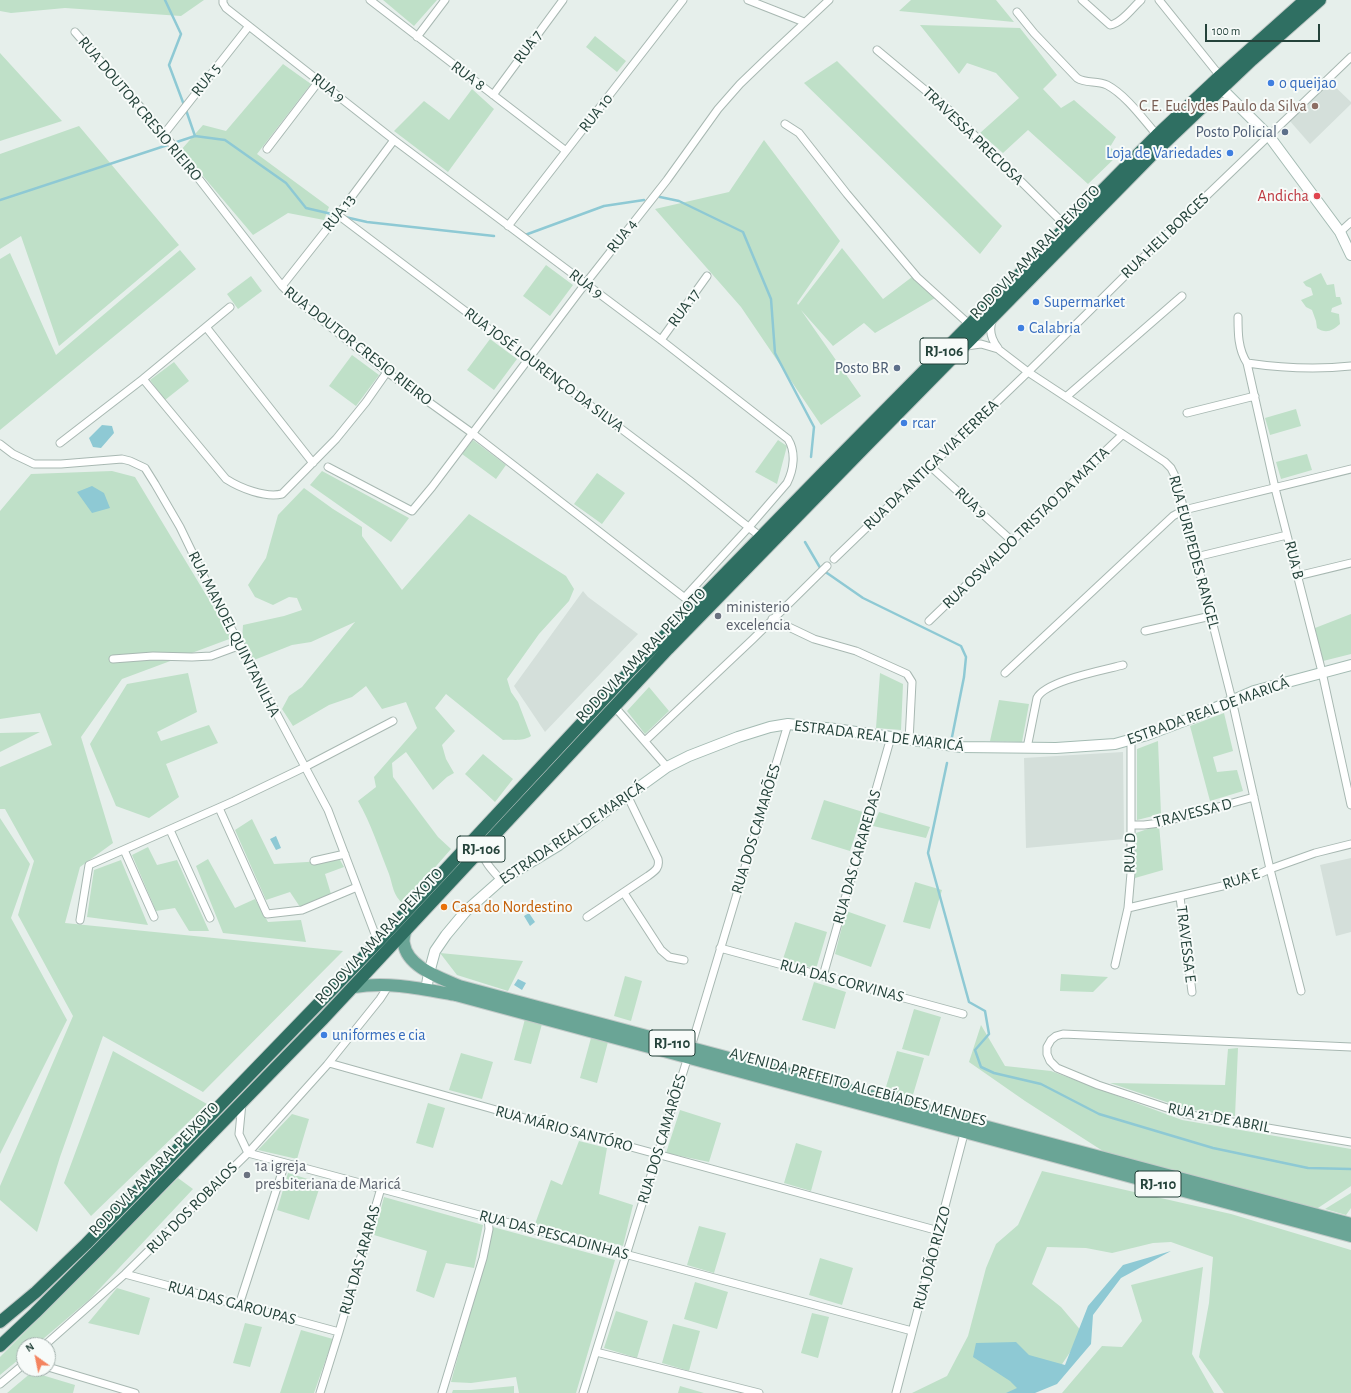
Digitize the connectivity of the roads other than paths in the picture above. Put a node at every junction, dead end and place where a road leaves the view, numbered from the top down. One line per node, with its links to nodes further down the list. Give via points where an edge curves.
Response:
1 (223, 0): 15 (street, RUA 9, via 226,8)
2 (370, 0): 17 (street, RUA 8)
3 (445, 0): 17 (street)
4 (563, 0): 23 (street, RUA 7)
5 (683, 0): 30 (street, RUA 10)
6 (748, 0): 14 (street)
7 (829, 0): 14 (street, RUA 4)
8 (1082, 0): 9 (street, via 1110,25 1114,25)
9 (1141, 0)
10 (1159, 0): 20 (street)
11 (1305, 0): 20 (highway, RODOVIA AMARAL PEIXOTO / RJ-106)
12 (1320, 0): 22 (highway, RODOVIA AMARAL PEIXOTO / RJ-106)
13 (1017, 12): 26 (street, via 1077,78 1082,81 1100,82 1114,89)
14 (804, 22): 38 (street, RUA 4, via 718,109 667,180)
15 (249, 26): 21 (street, RUA 9); 25 (street, RUA 5)
16 (75, 32): 25 (street, RUA DOUTOR CRESIO RIEIRO)
17 (417, 37): 23 (street, RUA 8)
18 (877, 50): 34 (street, TRAVESSA PRECIOSA, via 949,110)
19 (1351, 57): 27 (street, RUA HELI BORGES)
20 (1220, 76): 26 (highway, RODOVIA AMARAL PEIXOTO / RJ-106)
21 (319, 81): 28 (street, RUA 9); 29 (street)
22 (1222, 89): 27 (main road); 42 (highway, RODOVIA AMARAL PEIXOTO / RJ-106, via 1152,155)
23 (493, 95): 30 (street, RUA 8)
24 (785, 124): 44 (street, via 799,133 917,277)
25 (164, 134): 39 (street, RUA DOUTOR CRESIO RIEIRO)
26 (1157, 135): 34 (highway, RODOVIA AMARAL PEIXOTO / RJ-106)
27 (1269, 136): 35 (main road); 53 (street, RUA HELI BORGES)
28 (394, 140): 31 (street, RUA 13); 33 (street, RUA 9)
29 (267, 149)
30 (566, 151): 33 (street, RUA 10)
31 (338, 216): 39 (street, RUA 13); 49 (street, RUA JOSÉ LOURENÇO DA SILVA)
32 (1351, 222): 35 (street)
33 (508, 226): 38 (street, RUA 9)
34 (1066, 226): 44 (highway, RODOVIA AMARAL PEIXOTO / RJ-106)
35 (1340, 232): 36 (main road)
36 (1351, 255)
37 (707, 276): 46 (street, RUA 17)
38 (585, 284): 46 (street, RUA 9); 49 (street, RUA 4)
39 (282, 286): 52 (street, RUA DOUTOR CRESIO RIEIRO, via 293,298)
40 (1182, 296): 55 (street)
41 (230, 307): 45 (street)
42 (993, 317): 47 (highway, RODOVIA AMARAL PEIXOTO / RJ-106); 48 (street, RUA EURIPEDES RANGEL, via 990,332)
43 (1238, 317): 50 (street, RUA B, via 1238,336 1242,356)
44 (970, 325): 70 (highway, RODOVIA AMARAL PEIXOTO / RJ-106)
45 (206, 327): 54 (street); 62 (street)
46 (661, 340): 68 (street, RUA 9, via 783,434 791,444 793,463 787,482)
47 (966, 346): 48 (street, RUA EURIPEDES RANGEL, via 981,344); 90 (highway, RODOVIA AMARAL PEIXOTO / RJ-106)
48 (998, 349): 53 (street, RUA EURIPEDES RANGEL)
49 (528, 359): 58 (street, RUA 4); 68 (street, RUA JOSÉ LOURENÇO DA SILVA)
50 (1247, 363): 51 (street, via 1298,368); 56 (street, RUA B)
51 (1351, 366)
52 (387, 372): 58 (street, RUA DOUTOR CRESIO RIEIRO); 62 (street, via 353,419)
53 (1028, 372): 55 (street, RUA EURIPEDES RANGEL); 63 (street, RUA DA ANTIGA VIA FERREA)
54 (143, 379): 60 (street); 62 (street, via 233,484 272,496 282,494)
55 (1066, 396): 59 (street, RUA EURIPEDES RANGEL)
56 (1254, 396): 57 (street); 66 (street, RUA B)
57 (1187, 413)
58 (472, 433): 64 (street, RUA 4, via 412,511); 77 (street, RUA DOUTOR CRESIO RIEIRO)
59 (1122, 434): 67 (street, RUA EURIPEDES RANGEL, via 1171,468); 71 (street, RUA OSWALDO TRISTAO DA MATTA)
60 (60, 443)
61 (0, 444): 83 (street, RUA MANOEL QUINTANILHA, via 12,454 34,464 122,460 145,468 180,527)
62 (313, 463)
63 (930, 466): 71 (street, RUA 9); 73 (street, RUA DA ANTIGA VIA FERREA)
64 (328, 467)
65 (1351, 468): 66 (street)
66 (1275, 488): 67 (street); 69 (street, RUA B)
67 (1184, 510): 72 (street, RUA EURIPEDES RANGEL); 88 (street, via 1164,524)
68 (749, 527): 70 (street, RUA JOSÉ LOURENÇO DA SILVA); 77 (street, RUA 9)
69 (1287, 535): 72 (street); 76 (street, RUA B)
70 (761, 537): 78 (highway, RODOVIA AMARAL PEIXOTO / RJ-106)
71 (1012, 541): 81 (street, RUA OSWALDO TRISTAO DA MATTA)
72 (1196, 557): 79 (street, RUA EURIPEDES RANGEL)
73 (834, 559)
74 (1351, 563): 76 (street)
75 (827, 566): 80 (street)
76 (1298, 576): 87 (street, RUA B)
77 (685, 597): 78 (street, RUA DOUTOR CRESIO RIEIRO)
78 (694, 605): 122 (highway, RODOVIA AMARAL PEIXOTO / RJ-106)
79 (1211, 616): 82 (street); 89 (street, RUA EURIPEDES RANGEL)
80 (772, 619): 95 (street); 96 (street, via 814,639 856,651 907,674 912,682)
81 (929, 621)
82 (1145, 631)
83 (240, 645): 84 (street, via 211,656); 99 (street, RUA MANOEL QUINTANILHA)
84 (113, 659)
85 (1123, 665): 97 (street, via 1076,677 1041,692 1037,698)
86 (1351, 665): 87 (main road, ESTRADA REAL DE MARICÁ)
87 (1322, 672): 89 (main road, ESTRADA REAL DE MARICÁ, via 1254,691); 102 (street, RUA B)
88 (1005, 673)
89 (1232, 700): 94 (main road, ESTRADA REAL DE MARICÁ, via 1192,718); 101 (street, RUA EURIPEDES RANGEL)
90 (614, 706): 95 (street); 108 (highway, RODOVIA AMARAL PEIXOTO / RJ-106)
91 (393, 721): 99 (street)
92 (788, 724): 93 (main road, ESTRADA REAL DE MARICÁ); 98 (main road, ESTRADA REAL DE MARICÁ, via 738,737); 123 (street, RUA DOS CAMARÕES)
93 (891, 737): 96 (main road, ESTRADA REAL DE MARICÁ); 127 (street, RUA DAS CARAREDAS)
94 (1130, 739): 97 (main road, ESTRADA REAL DE MARICÁ, via 1115,744); 104 (street, RUA D)
95 (645, 741): 98 (street)
96 (909, 741): 97 (main road, ESTRADA REAL DE MARICÁ, via 961,747)
97 (1027, 748)
98 (667, 766): 100 (main road, ESTRADA REAL DE MARICÁ)
99 (305, 767): 103 (street); 109 (street, RUA MANOEL QUINTANILHA, via 328,810)
100 (628, 796): 112 (main road, ESTRADA REAL DE MARICÁ, via 559,845); 114 (street, via 659,863 657,869)
101 (1254, 798): 104 (street, TRAVESSA D, via 1160,823); 111 (street, RUA EURIPEDES RANGEL)
102 (1351, 805)
103 (219, 808): 105 (street); 113 (street, via 267,914 302,910)
104 (1131, 825): 116 (street, RUA D)
105 (170, 830): 107 (street); 119 (street)
106 (1351, 844): 111 (street, RUA E)
107 (124, 850): 117 (street); 120 (street, via 89,865)
108 (477, 853): 112 (street); 121 (highway, RODOVIA AMARAL PEIXOTO / RJ-106)
109 (345, 854): 110 (street); 113 (street, RUA MANOEL QUINTANILHA)
110 (314, 861)
111 (1270, 869): 115 (street, RUA E, via 1237,882); 132 (street, RUA EURIPEDES RANGEL)
112 (501, 880): 126 (main road, ESTRADA REAL DE MARICÁ, via 466,911 446,935 435,951)
113 (357, 887): 122 (street, RUA MANOEL QUINTANILHA)
114 (624, 893): 118 (street); 124 (street, via 662,950 669,957)
115 (1180, 896): 116 (street, RUA E); 131 (street, TRAVESSA E)
116 (1128, 908): 125 (street, RUA D)
117 (154, 917)
118 (588, 917)
119 (210, 918)
120 (80, 920)
121 (405, 932): 126 (main road, AVENIDA PREFEITO ALCEBÍADES MENDES / RJ-110, via 404,944 408,955); 129 (highway, RODOVIA AMARAL PEIXOTO / RJ-106)
122 (378, 942): 152 (highway, RODOVIA AMARAL PEIXOTO / RJ-106, via 86,1244)
123 (720, 948): 127 (street, RUA DAS CORVINAS); 136 (street, RUA DOS CAMARÕES)
124 (684, 960)
125 (1115, 965)
126 (429, 973): 130 (main road, ESTRADA REAL DE MARICÁ); 133 (main road, AVENIDA PREFEITO ALCEBÍADES MENDES / RJ-110)
127 (823, 976): 134 (street, RUA DAS CORVINAS)
128 (389, 985): 129 (main road, AVENIDA PREFEITO ALCEBÍADES MENDES / RJ-110); 130 (main road, AVENIDA PREFEITO ALCEBÍADES MENDES / RJ-110); 137 (street, RUA DOS ROBALOS)
129 (354, 987): 138 (highway, RODOVIA AMARAL PEIXOTO / RJ-106)
130 (426, 990): 133 (main road, AVENIDA PREFEITO ALCEBÍADES MENDES / RJ-110)
131 (1192, 992)
132 (1301, 992)
133 (477, 996): 136 (main road, AVENIDA PREFEITO ALCEBÍADES MENDES / RJ-110)
134 (963, 1014)
135 (1351, 1047): 140 (street, RUA 21 DE ABRIL, via 1063,1034 1051,1040 1047,1047 1050,1061 1057,1068 1098,1085 1185,1114)
136 (689, 1053): 139 (main road, AVENIDA PREFEITO ALCEBÍADES MENDES / RJ-110); 142 (street, RUA DOS CAMARÕES)
137 (329, 1063): 141 (street, RUA DOS ROBALOS); 142 (street, RUA MÁRIO SANTÓRO)
138 (243, 1101): 141 (street, via 239,1134); 156 (highway, RODOVIA AMARAL PEIXOTO / RJ-106)
139 (966, 1127): 146 (main road, AVENIDA PREFEITO ALCEBÍADES MENDES / RJ-110); 147 (street, RUA JOÃO RIZZO); 148 (main road, AVENIDA PREFEITO ALCEBÍADES MENDES / RJ-110)
140 (1351, 1142)
141 (248, 1153): 143 (street, RUA DAS PESCADINHAS); 150 (street, RUA DOS ROBALOS)
142 (658, 1154): 147 (street, RUA MÁRIO SANTÓRO); 149 (street, RUA DOS CAMARÕES)
143 (285, 1163): 144 (street, RUA DAS PESCADINHAS); 151 (street)
144 (381, 1188): 145 (street, RUA DAS PESCADINHAS); 154 (street, RUA DAS ARARAS)
145 (488, 1217): 149 (street, RUA DAS PESCADINHAS); 163 (street, via 489,1229 483,1258)
146 (1351, 1224)
147 (939, 1231): 153 (street, RUA JOÃO RIZZO)
148 (1351, 1236)
149 (626, 1254): 153 (street, RUA DAS PESCADINHAS); 157 (street, RUA DOS CAMARÕES)
150 (125, 1274): 151 (street, RUA DAS GAROUPAS); 155 (street, RUA DOS ROBALOS)
151 (239, 1305): 154 (street, RUA DAS GAROUPAS)
152 (0, 1322)
153 (912, 1331): 166 (street, RUA JOÃO RIZZO)
154 (339, 1332): 162 (street, RUA DAS ARARAS)
155 (54, 1337)
156 (0, 1346)
157 (596, 1352): 164 (street, RUA DOS CAMARÕES); 165 (street)
158 (56, 1370): 161 (street)
159 (16, 1371): 160 (street)
160 (0, 1384)
161 (135, 1393)
162 (320, 1393)
163 (442, 1393)
164 (583, 1393)
165 (759, 1393)
166 (896, 1393)

